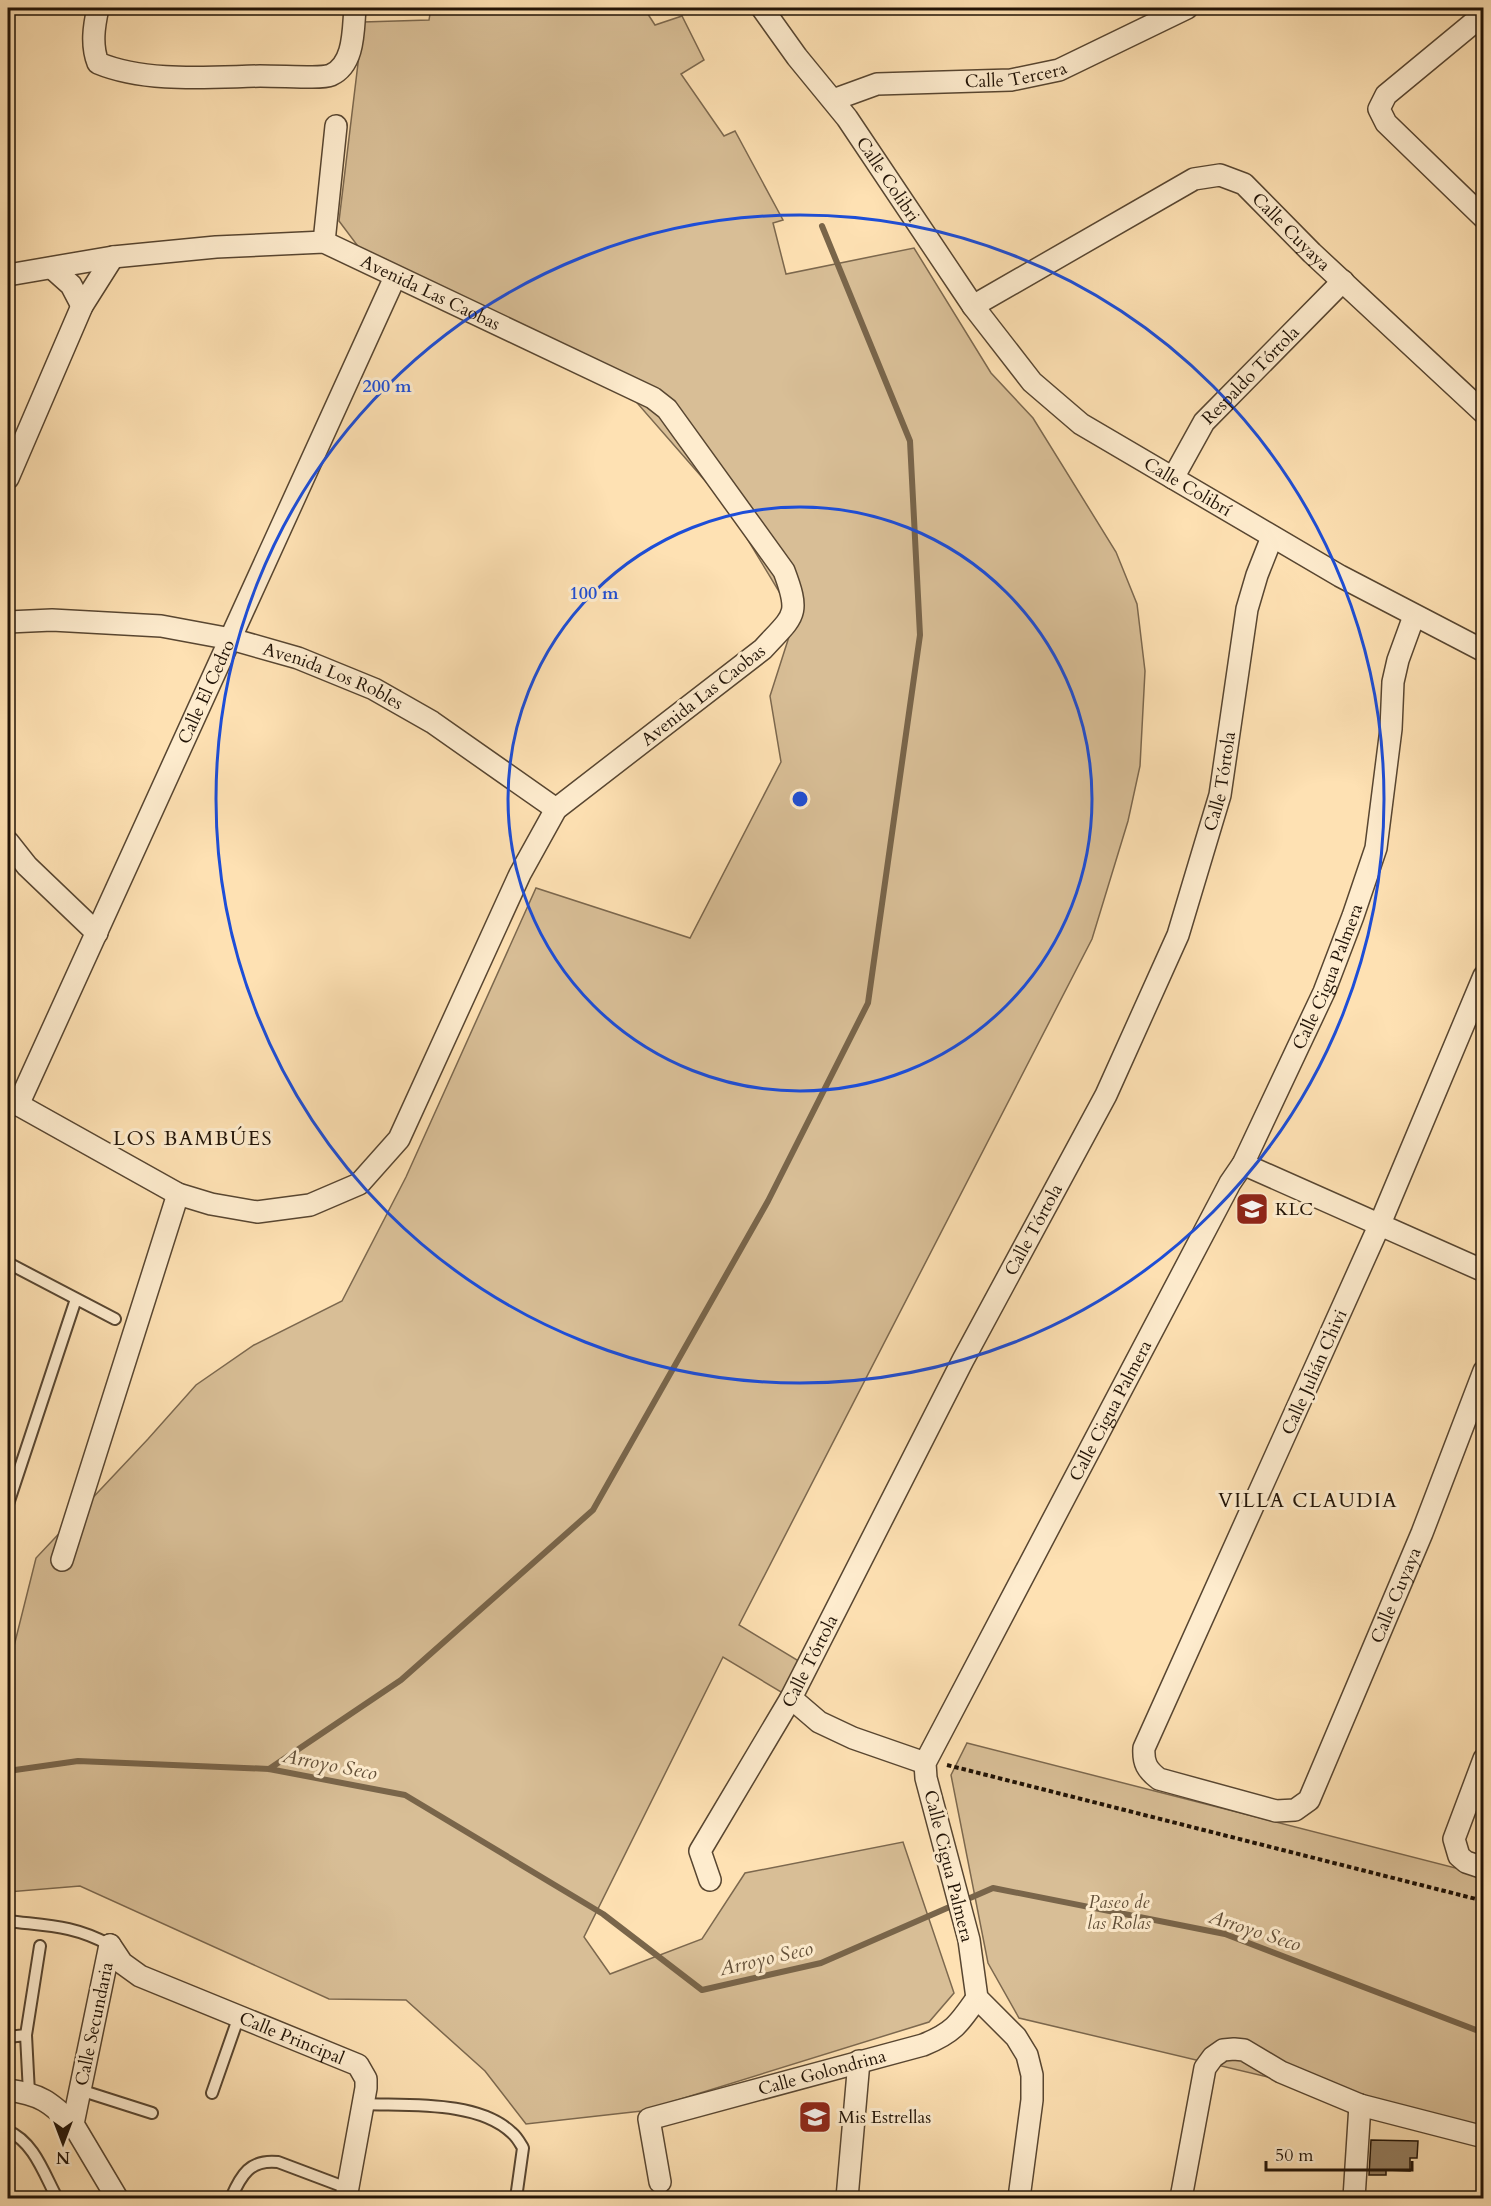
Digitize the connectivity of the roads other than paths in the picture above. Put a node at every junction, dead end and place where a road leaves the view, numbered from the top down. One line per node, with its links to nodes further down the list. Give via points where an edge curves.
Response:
1 (98, 8): 2 (street, via 94,52 98,63 113,69 175,76 312,77 331,75 343,65 351,49)
2 (356, 8)
3 (762, 8): 6 (street, Calle Colibri)
4 (1176, 10): 6 (street, Calle Tercera, via 1059,70 1011,80 877,84)
5 (1482, 18): 8 (street, via 1386,95 1379,109 1386,123)
6 (833, 100): 11 (street, Calle Colibri)
7 (336, 126): 9 (street)
8 (1484, 218)
9 (324, 242): 10 (street, Avenida Las Caobas); 14 (street, Avenida Las Caobas)
10 (113, 257): 12 (street, Avenida Las Caobas); 16 (street)
11 (942, 259): 17 (street, Calle Colibrí)
12 (52, 268): 13 (street, Avenida Las Caobas); 16 (street, via 71,285)
13 (8, 275)
14 (395, 277): 24 (street, Calle El Cedro); 26 (street, Avenida Las Caobas, via 653,398 667,409 772,553 794,597 791,616 763,649)
15 (1343, 281): 17 (street, Calle Cuyaya, via 1244,184 1220,175 1194,178); 18 (street, Calle Cuyaya); 20 (street, Respaldo Tórtola, via 1204,423)
16 (82, 306): 19 (street)
17 (973, 306): 20 (street, Calle Colibrí, via 1032,382 1081,424)
18 (1484, 413)
19 (8, 478)
20 (1173, 478): 21 (street, Calle Colibrí)
21 (1272, 537): 22 (street, Calle Colibrí); 41 (street, Calle Tórtola, via 1247,609 1220,795 1178,935 1106,1095 963,1360)
22 (1414, 616): 25 (street, Calle Colibrí); 31 (street, Calle Cigua Palmera, via 1393,682 1376,848 1324,992)
23 (8, 622): 24 (street, Avenida Los Robles, via 52,620 161,626)
24 (231, 639): 26 (street, Avenida Los Robles, via 298,658 374,689 432,722); 28 (street, Calle El Cedro)
25 (1484, 651)
26 (556, 809): 32 (street, Avenida Las Caobas, via 520,874 399,1139 359,1184 310,1205 256,1212)
27 (8, 842): 28 (street, via 27,866)
28 (97, 933): 30 (street, Calle El Cedro)
29 (1484, 976): 33 (street, Calle Julián Chivi)
30 (13, 1102): 32 (street, Avenida Las Caobas)
31 (1243, 1164): 33 (street); 43 (street, Calle Cigua Palmera)
32 (178, 1194): 40 (street)
33 (1379, 1226): 35 (street); 44 (street, Calle Julián Chivi, via 1144,1748 1146,1766 1159,1779 1276,1811)
34 (8, 1263): 36 (lane)
35 (1484, 1271)
36 (76, 1299): 37 (lane); 39 (lane)
37 (115, 1319)
38 (1484, 1371): 44 (street, Calle Cuyaya, via 1422,1533 1309,1800)
39 (8, 1504)
40 (62, 1560)
41 (791, 1698): 43 (street, via 819,1722); 46 (street, Calle Tórtola, via 700,1851)
42 (1484, 1759): 45 (street, via 1455,1830 1459,1856)
43 (925, 1763): 50 (street, Calle Cigua Palmera, via 969,1940)
44 (1295, 1810)
45 (1484, 1868)
46 (710, 1880)
47 (8, 1921): 48 (lane, via 68,1928)
48 (110, 1945): 51 (street, Calle Principal, via 122,1963 140,1976); 56 (street, Calle Secundaria)
49 (40, 1946): 52 (lane)
50 (977, 1998): 54 (street, Calle Golondrina, via 957,2026 941,2038); 72 (street, via 1017,2037 1032,2075)
51 (239, 2016): 58 (lane); 59 (street, Calle Principal, via 358,2065 366,2079)
52 (26, 2035): 53 (lane); 57 (lane)
53 (8, 2037)
54 (859, 2061): 65 (street, Calle Golondrina, via 649,2119); 71 (street)
55 (8, 2090): 57 (street)
56 (80, 2090): 61 (lane); 62 (street, Calle Secundaria)
57 (29, 2093): 62 (street, via 52,2104)
58 (212, 2093)
59 (363, 2104): 66 (street, Calle Principal); 70 (lane, via 451,2108 490,2118 512,2133 523,2148)
60 (1360, 2105): 64 (street); 73 (street, via 1281,2072 1244,2050 1223,2050 1205,2068); 74 (street)
61 (152, 2113)
62 (73, 2124): 68 (street)
63 (8, 2131): 67 (lane, via 30,2148)
64 (1484, 2137)
65 (660, 2182)
66 (347, 2193): 69 (lane, via 278,2162 266,2161 254,2164 240,2179)
67 (57, 2199)
68 (117, 2199)
69 (231, 2199)
70 (516, 2199)
71 (847, 2199)
72 (1019, 2199)
73 (1181, 2199)
74 (1354, 2199)

